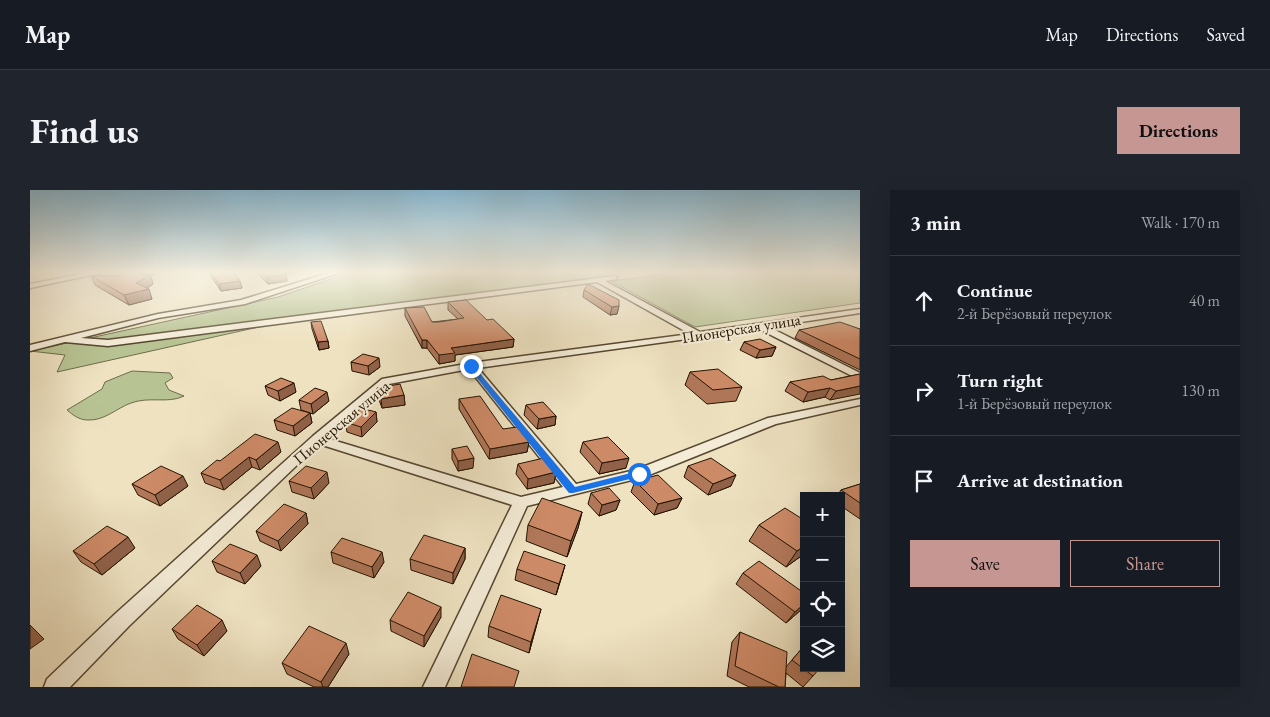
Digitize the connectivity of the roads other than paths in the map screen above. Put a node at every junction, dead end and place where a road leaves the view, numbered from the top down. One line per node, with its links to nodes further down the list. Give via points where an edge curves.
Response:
1 (264, 295): 7 (street)
2 (480, 295): 7 (street, via 108,343)
3 (626, 295): 6 (street)
4 (860, 310): 5 (street, Пионерская улица)
5 (758, 325): 6 (street, Пионерская улица); 10 (street)
6 (699, 335): 9 (street, Пионерская улица)
7 (61, 339): 8 (street)
8 (30, 348)
9 (471, 366): 12 (street, Пионерская улица, via 386,381); 13 (street)
10 (860, 377)
11 (860, 402): 13 (street, via 772,421 639,474)
12 (317, 439): 14 (street); 15 (street, Пионерская улица, via 122,620)
13 (573, 490): 14 (street)
14 (521, 502): 16 (street)
15 (55, 687)
16 (434, 687)

